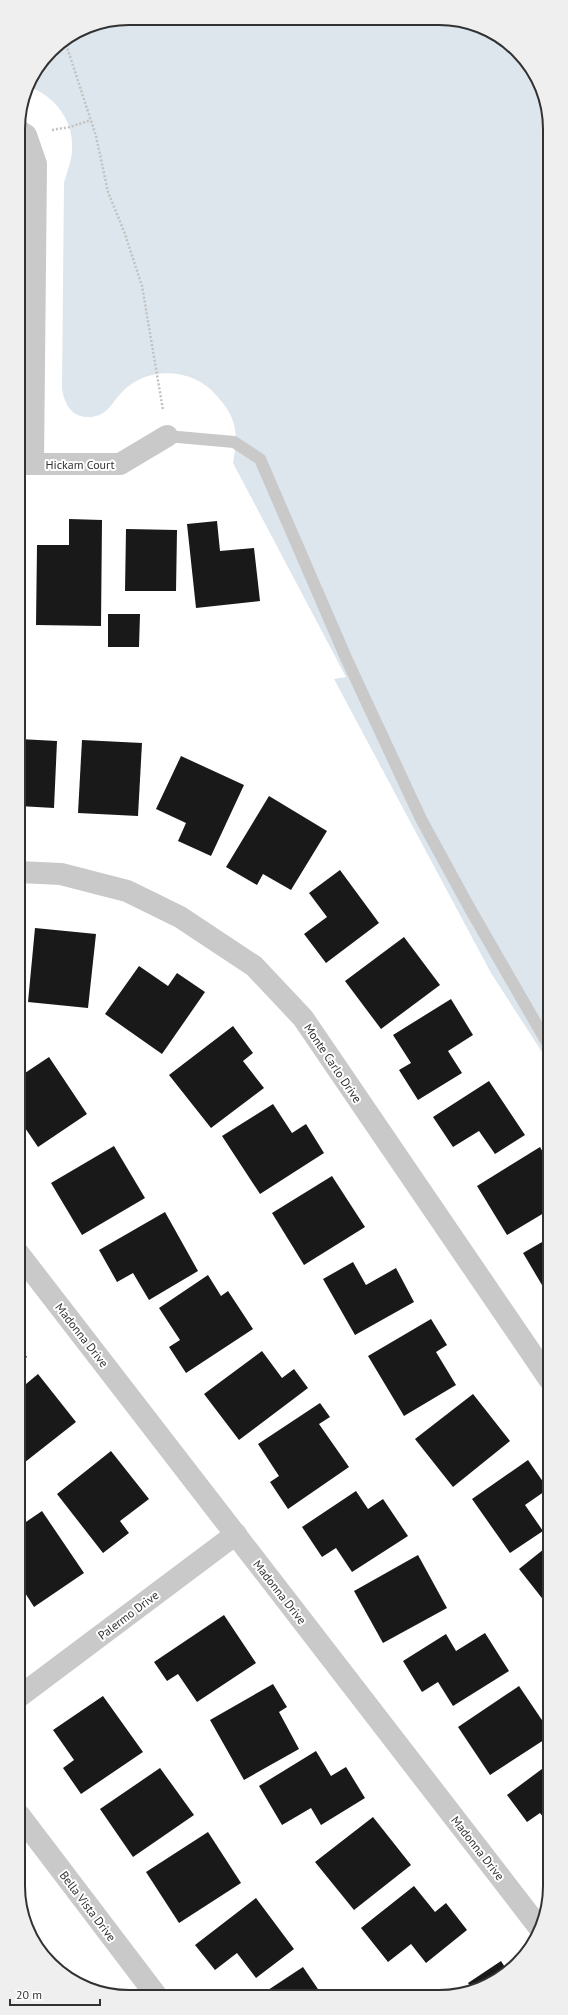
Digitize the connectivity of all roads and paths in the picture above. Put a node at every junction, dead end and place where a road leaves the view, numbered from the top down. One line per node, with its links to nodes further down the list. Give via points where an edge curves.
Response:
1 (66, 46): 2 (path)
2 (90, 120): 3 (path, via 70,127); 5 (path, via 108,192 142,286)
3 (25, 132)
4 (25, 139): 6 (street, via 36,164)
5 (167, 436): 6 (street, Hickam Court, via 120,464); 8 (lane, via 234,442 260,459 347,660 421,819 468,907)
6 (26, 464)
7 (25, 872): 10 (street, Monte Carlo Drive, via 61,874 127,891 180,917 254,966 303,1018)
8 (543, 1036)
9 (25, 1262): 11 (street, Madonna Drive)
10 (543, 1370)
11 (236, 1534): 12 (street, Palermo Drive); 14 (street, Madonna Drive)
12 (25, 1692)
13 (25, 1823): 15 (street, Bella Vista Drive)
14 (536, 1923)
15 (152, 1990)

